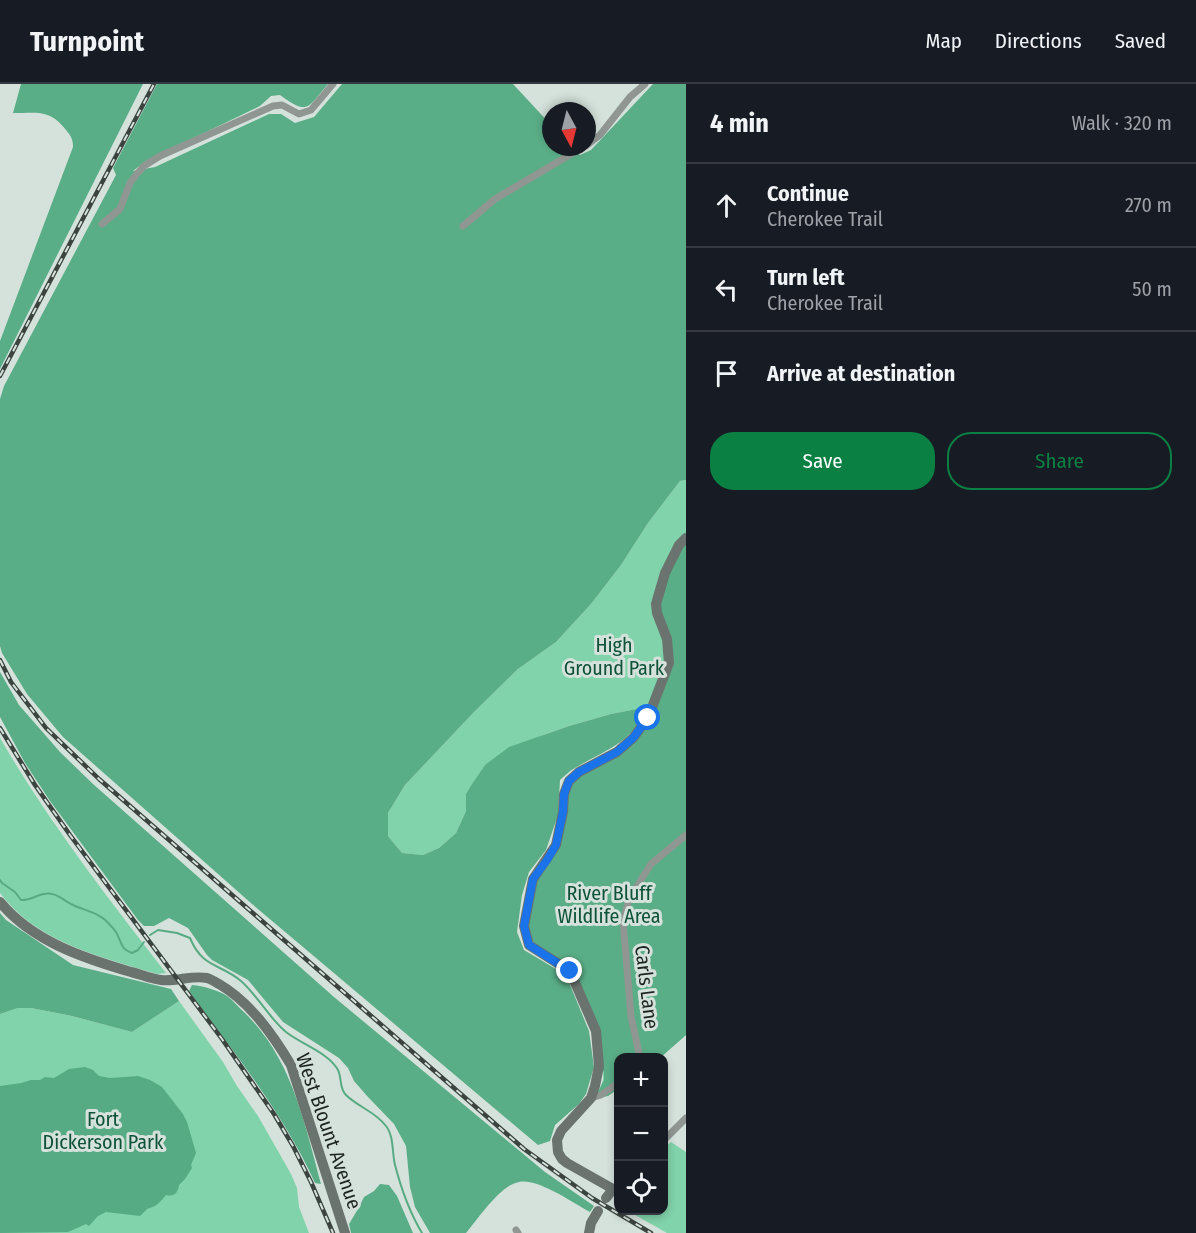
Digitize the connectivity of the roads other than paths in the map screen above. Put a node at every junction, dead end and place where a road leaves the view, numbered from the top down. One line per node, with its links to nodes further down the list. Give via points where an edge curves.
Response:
1 (333, 84): 5 (street, via 310,110 299,114 282,105 273,106 160,156 144,166 130,183 120,209)
2 (645, 84): 3 (street)
3 (596, 138)
4 (568, 156): 6 (street, via 495,199)
5 (102, 224)
6 (463, 226)
7 (686, 538): 12 (street, via 665,573 656,604 667,639 669,663 648,718 617,752 569,781 556,845 533,879 524,926 529,945 570,971 596,1031 599,1066)
8 (686, 835): 10 (street, Carls Lane, via 651,864 629,899 622,921 631,1016)
9 (0, 902): 19 (street, West Blount Avenue, via 11,915 46,940 105,965 162,980 208,978 231,991 267,1030 291,1065)
10 (639, 1053)
11 (614, 1086): 12 (street)
12 (591, 1098): 15 (street, via 561,1131 558,1152 573,1167)
13 (686, 1118): 14 (street)
14 (668, 1135)
15 (614, 1185)
16 (614, 1188): 17 (street)
17 (606, 1198)
18 (598, 1211): 20 (street)
19 (345, 1233)
20 (589, 1233)

